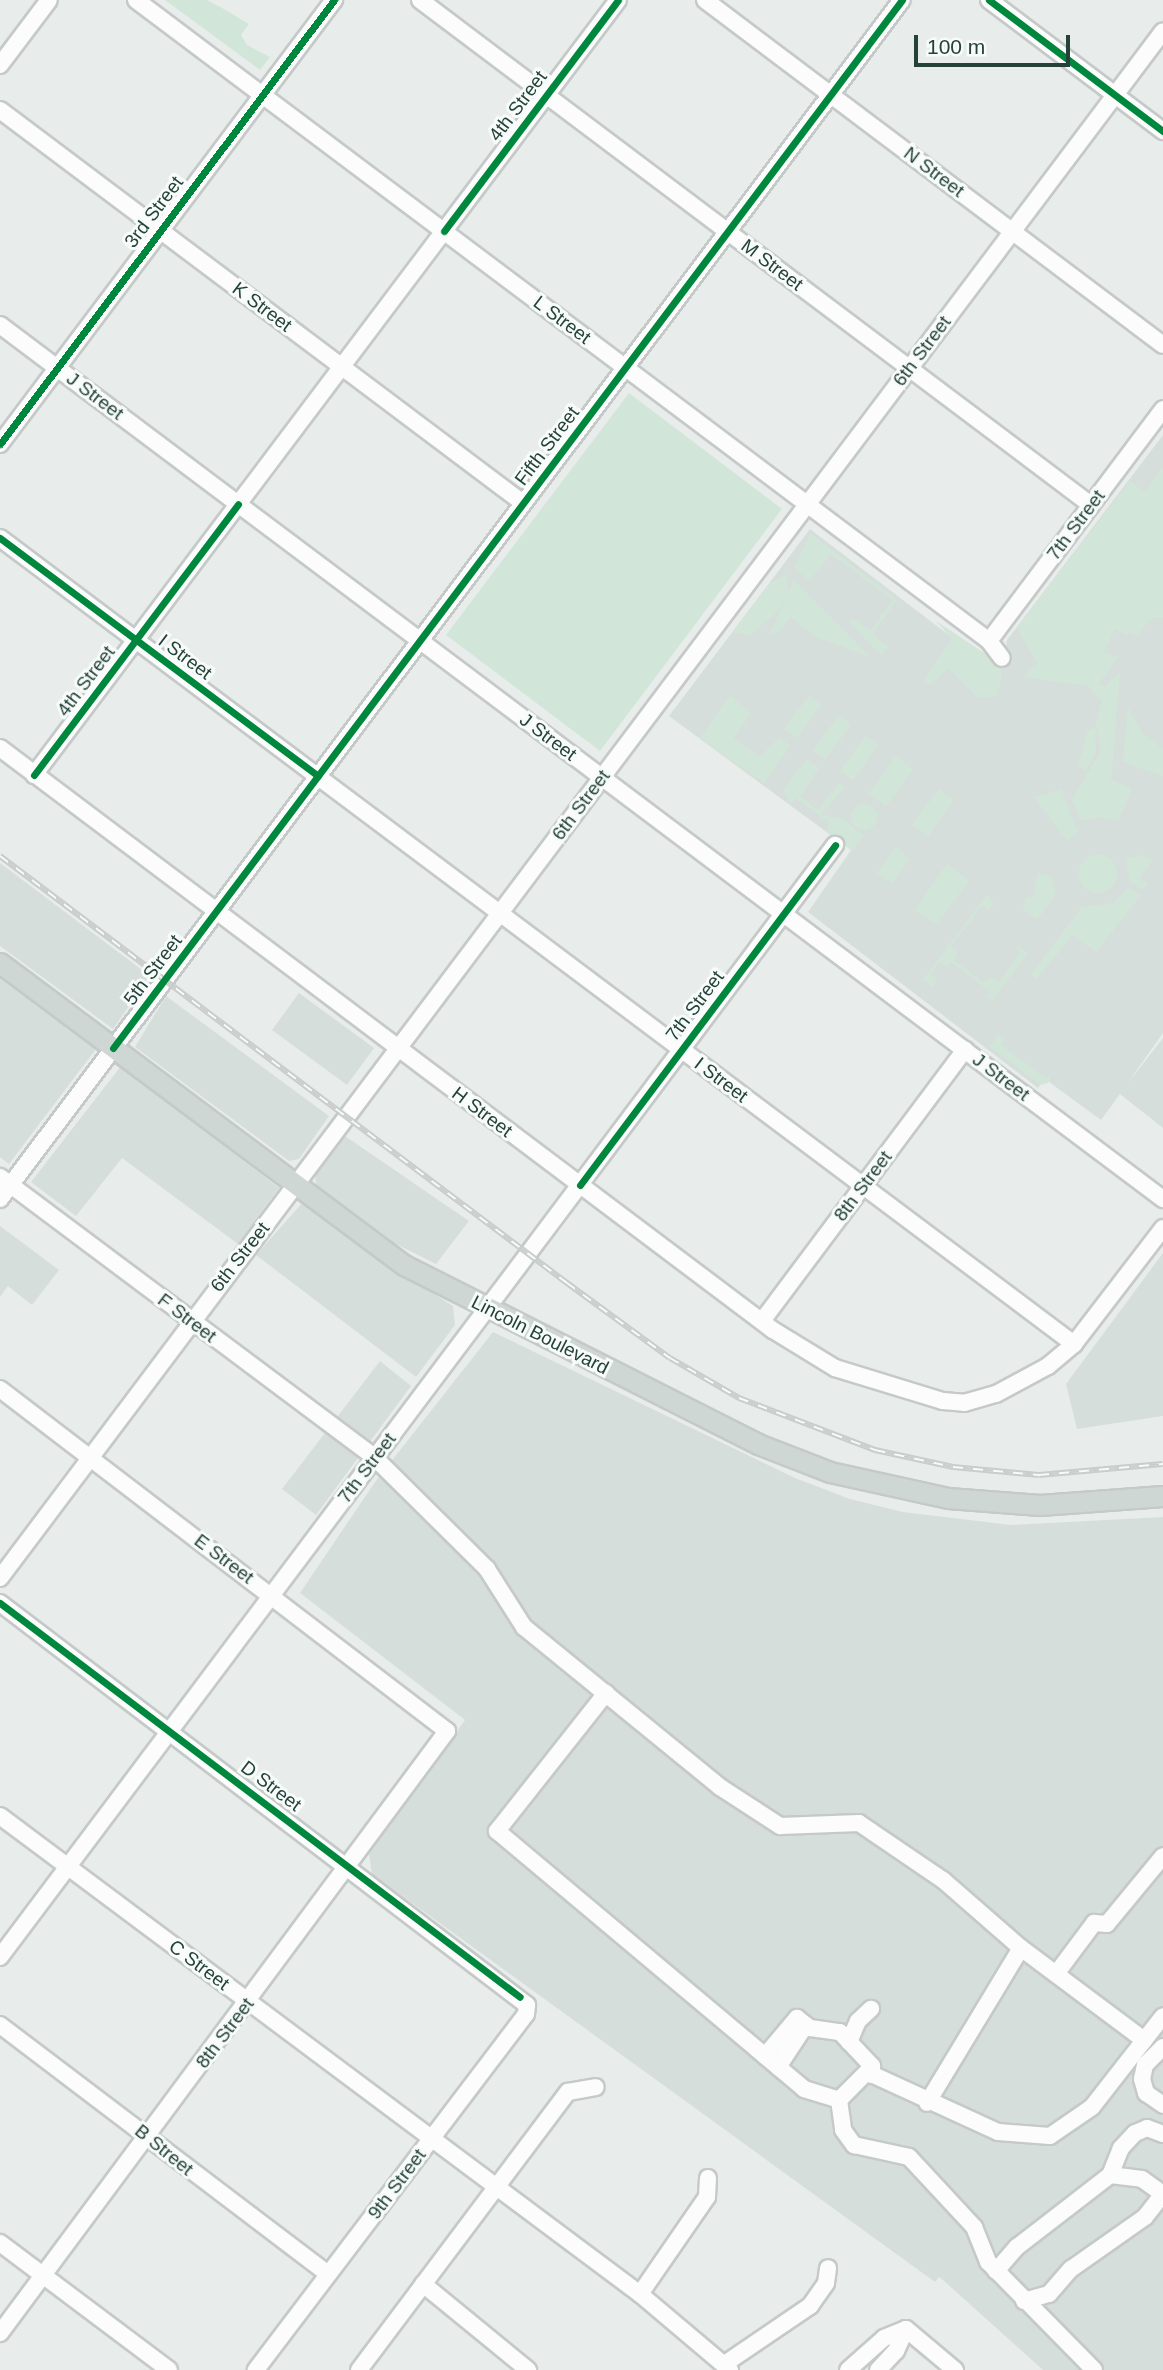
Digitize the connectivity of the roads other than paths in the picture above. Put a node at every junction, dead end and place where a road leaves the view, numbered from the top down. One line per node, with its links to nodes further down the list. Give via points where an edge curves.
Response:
1 (49, 0): 10 (street)
2 (136, 0): 11 (street, L Street)
3 (334, 0): 11 (street, 3rd Street)
4 (420, 0): 12 (street, M Street)
5 (618, 0): 12 (street, 4th Street)
6 (705, 0): 13 (street, N Street)
7 (902, 0): 13 (street, Fifth Street)
8 (989, 0): 14 (street)
9 (1163, 31): 14 (street, 6th Street)
10 (0, 65)
11 (262, 95): 17 (street, 3rd Street); 18 (street, L Street)
12 (546, 95): 18 (street, 4th Street); 19 (street, M Street)
13 (831, 95): 19 (street, Fifth Street); 20 (street, N Street)
14 (1115, 95): 16 (street); 20 (street, 6th Street)
15 (0, 110): 17 (street, K Street)
16 (1163, 131)
17 (160, 231): 23 (street, K Street); 24 (street, 3rd Street)
18 (444, 231): 23 (street, 4th Street); 25 (street, L Street)
19 (728, 232): 25 (street, Fifth Street); 26 (street, M Street)
20 (1013, 232): 22 (street, N Street); 26 (street, 6th Street)
21 (0, 325): 24 (street, J Street)
22 (1163, 345)
23 (342, 367): 29 (street, K Street); 30 (street, 4th Street)
24 (57, 368): 28 (street, 3rd Street); 30 (street, J Street)
25 (625, 368): 29 (street, Fifth Street); 31 (street, L Street)
26 (909, 368): 31 (street, 6th Street); 32 (street, M Street)
27 (1163, 409): 32 (street, 7th Street)
28 (0, 443)
29 (523, 503): 35 (street, Fifth Street)
30 (238, 504): 34 (street, 4th Street); 35 (street, J Street)
31 (808, 505): 36 (street, L Street); 41 (street, 6th Street)
32 (1091, 505): 36 (street, 7th Street)
33 (0, 538): 34 (street, I Street)
34 (136, 640): 39 (street, 4th Street); 40 (street, I Street)
35 (420, 641): 40 (street, Fifth Street); 41 (street, J Street)
36 (989, 641): 37 (street, L Street)
37 (1002, 658)
38 (0, 748): 39 (street, H Street)
39 (34, 775): 43 (street, H Street)
40 (318, 776): 43 (street, Fifth Street); 44 (street, I Street)
41 (602, 778): 44 (street, 6th Street); 45 (street, J Street)
42 (835, 845): 45 (street, 7th Street)
43 (217, 912): 47 (street, 5th Street); 48 (street, H Street)
44 (499, 913): 48 (street, 6th Street); 49 (street, I Street)
45 (783, 914): 49 (street, 7th Street); 50 (street, J Street)
46 (0, 963): 47 (main road, Lincoln Boulevard)
47 (113, 1048): 51 (street, 5th Street); 52 (main road, Lincoln Boulevard)
48 (397, 1048): 52 (street, 6th Street); 53 (street, H Street)
49 (682, 1050): 53 (street, 7th Street); 54 (street, I Street)
50 (965, 1050): 54 (street, 8th Street); 56 (street, J Street)
51 (5, 1181): 55 (street, 5th Street); 60 (street, F Street)
52 (295, 1185): 58 (main road, Lincoln Boulevard, via 404,1265); 60 (street, 6th Street)
53 (580, 1185): 58 (street, 7th Street); 59 (street, H Street)
54 (863, 1186): 59 (street, 8th Street); 61 (street, I Street)
55 (0, 1199)
56 (1163, 1199)
57 (1163, 1228): 61 (street)
58 (488, 1308): 64 (street, 7th Street); 65 (main road, Lincoln Boulevard, via 747,1438 870,1483 948,1498 1040,1505)
59 (762, 1321): 61 (street, H Street, via 814,1357 881,1385 964,1403 996,1394 1048,1366)
60 (193, 1322): 63 (street, 6th Street); 64 (street, F Street)
61 (1073, 1344)
62 (0, 1389): 63 (street, E Street)
63 (91, 1457): 66 (street, 6th Street); 67 (street, E Street)
64 (375, 1458): 67 (street, 7th Street); 69 (street, F Street, via 486,1569 524,1627)
65 (1163, 1496)
66 (0, 1578)
67 (272, 1595): 70 (street, 7th Street); 71 (street, E Street)
68 (0, 1603): 70 (street, D Street)
69 (606, 1693): 76 (street, F Street, via 720,1787 780,1826 859,1823 943,1880); 88 (street, via 498,1831)
70 (170, 1730): 74 (street, 7th Street); 75 (street, D Street)
71 (447, 1731): 75 (street, 8th Street)
72 (0, 1816): 74 (street, C Street)
73 (1163, 1856): 78 (street, via 1107,1924 1094,1923)
74 (68, 1867): 77 (street, 7th Street); 80 (street, C Street)
75 (350, 1867): 79 (street, D Street); 80 (street, 8th Street)
76 (1021, 1948): 78 (street, F Street); 93 (street)
77 (0, 1957)
78 (1056, 1974): 85 (street, F Street)
79 (520, 1997): 97 (street, 9th Street, via 526,2014)
80 (249, 2003): 96 (street, 8th Street); 97 (street, C Street)
81 (872, 2009): 86 (street, via 858,2021)
82 (1163, 2017): 85 (street)
83 (0, 2025): 96 (street, B Street)
84 (805, 2026): 86 (street, via 840,2032); 88 (street, via 792,2019); 89 (street)
85 (1144, 2040): 93 (street, via 1092,2107 1050,2136 998,2132)
86 (849, 2042): 90 (street, via 872,2066)
87 (1163, 2047): 94 (street, via 1145,2065 1142,2079 1146,2093)
88 (765, 2056): 89 (street)
89 (778, 2067): 92 (street, via 804,2089)
90 (872, 2075): 92 (street, via 867,2072); 93 (street)
91 (596, 2087): 100 (street, via 568,2092)
92 (839, 2100): 104 (street, via 843,2130 854,2145 904,2152 974,2227 980,2249)
93 (927, 2103)
94 (1163, 2105)
95 (1163, 2134): 98 (street, via 1147,2128 1135,2133 1121,2148)
96 (147, 2137): 105 (street, B Street); 106 (street, 8th Street)
97 (432, 2138): 100 (street, C Street); 105 (street, 9th Street)
98 (1110, 2175): 101 (street, via 1142,2179); 104 (street, via 1017,2247)
99 (708, 2178): 108 (street, via 707,2197)
100 (498, 2188): 107 (street); 108 (street, C Street)
101 (1163, 2194): 109 (street, via 1145,2217 1064,2274 1049,2294)
102 (0, 2243): 106 (street)
103 (828, 2268): 112 (street, via 826,2283 810,2306)
104 (996, 2271): 109 (street)
105 (328, 2274): 114 (street, 9th Street)
106 (43, 2275): 111 (street, 8th Street); 113 (street)
107 (423, 2284): 115 (street); 116 (street)
108 (640, 2294): 112 (street, C Street)
109 (1024, 2301): 120 (street)
110 (906, 2329): 117 (street, via 884,2338); 118 (street, via 896,2351); 119 (street)
111 (0, 2333)
112 (728, 2366)
113 (169, 2370)
114 (256, 2370)
115 (359, 2370)
116 (528, 2370)
117 (848, 2370)
118 (878, 2370)
119 (954, 2370)
120 (1094, 2370)

